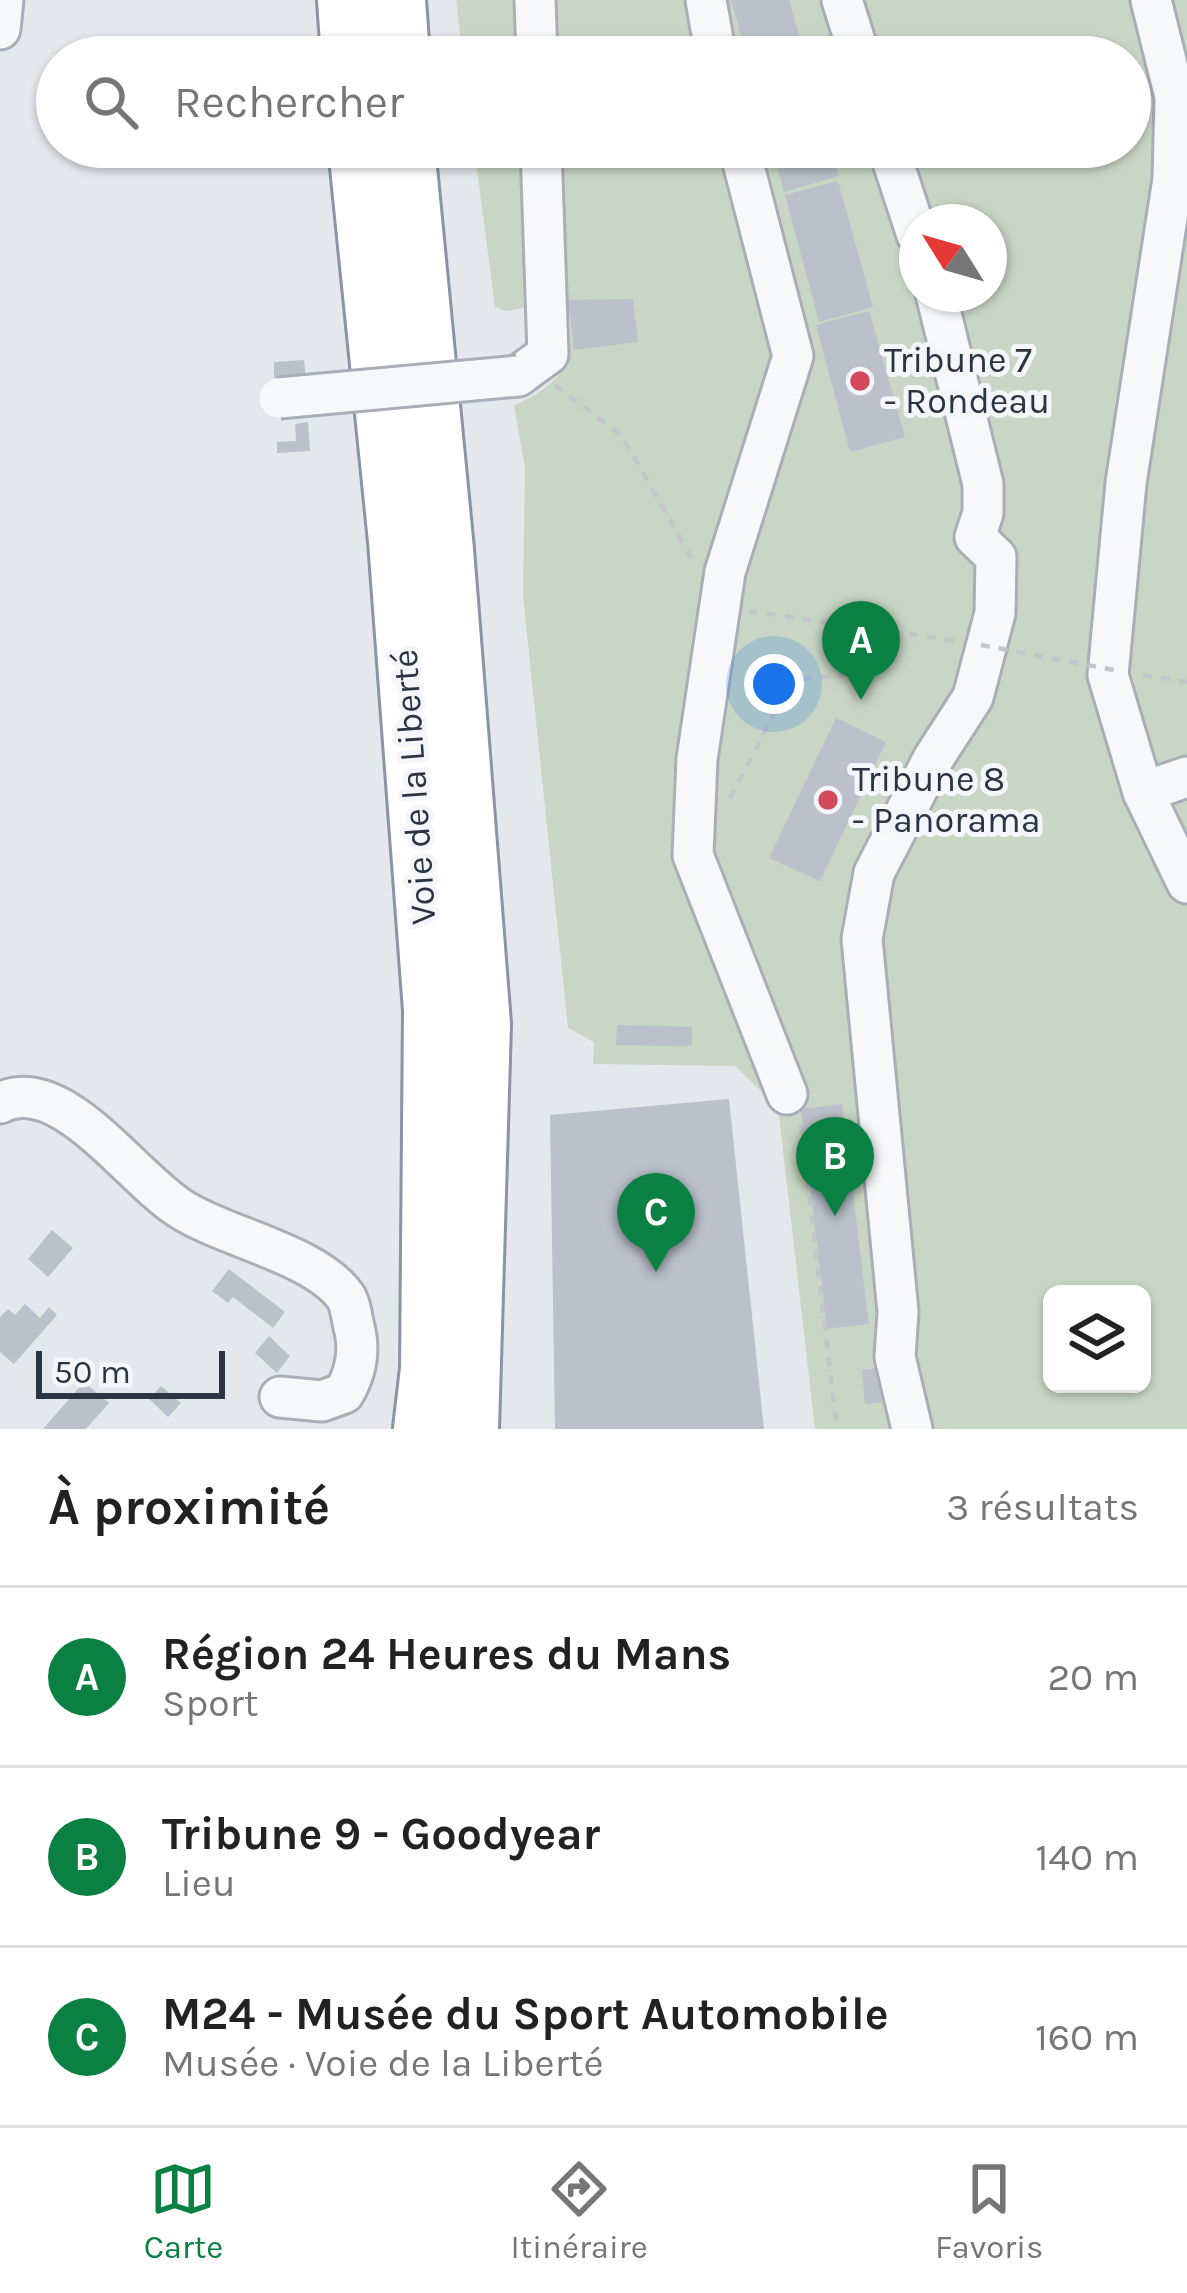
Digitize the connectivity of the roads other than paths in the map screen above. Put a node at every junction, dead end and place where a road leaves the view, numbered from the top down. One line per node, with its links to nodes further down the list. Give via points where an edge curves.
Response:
1 (4, 0): 8 (street)
2 (345, 0): 9 (highway)
3 (398, 0): 10 (highway)
4 (535, 0): 11 (street)
5 (706, 0): 12 (street)
6 (842, 0): 13 (street)
7 (1151, 0): 23 (street, via 1175,97 1174,179 1126,483 1108,675)
8 (0, 29)
9 (348, 36)
10 (401, 36)
11 (536, 36)
12 (712, 36)
13 (853, 36)
14 (358, 168): 28 (highway, Voie de la Liberté, via 431,1010)
15 (409, 168): 29 (highway, Voie de la Liberté, via 483,1024)
16 (542, 168): 21 (street, bridge, via 548,354 526,372)
17 (744, 168): 25 (street, via 793,356 725,572 697,759 693,855)
18 (895, 168): 19 (street)
19 (907, 204)
20 (940, 312): 30 (street, via 983,484 975,537 996,557 995,613 973,697 874,873 862,939 898,1312 895,1357)
21 (280, 398)
22 (1187, 777): 23 (street)
23 (1143, 792): 24 (street)
24 (1187, 884)
25 (787, 1094)
26 (0, 1103): 27 (street, via 25,1094 53,1100 181,1209 322,1275 346,1297 356,1339 355,1375 344,1394)
27 (280, 1397)
28 (421, 1429)
29 (471, 1429)
30 (912, 1429)

